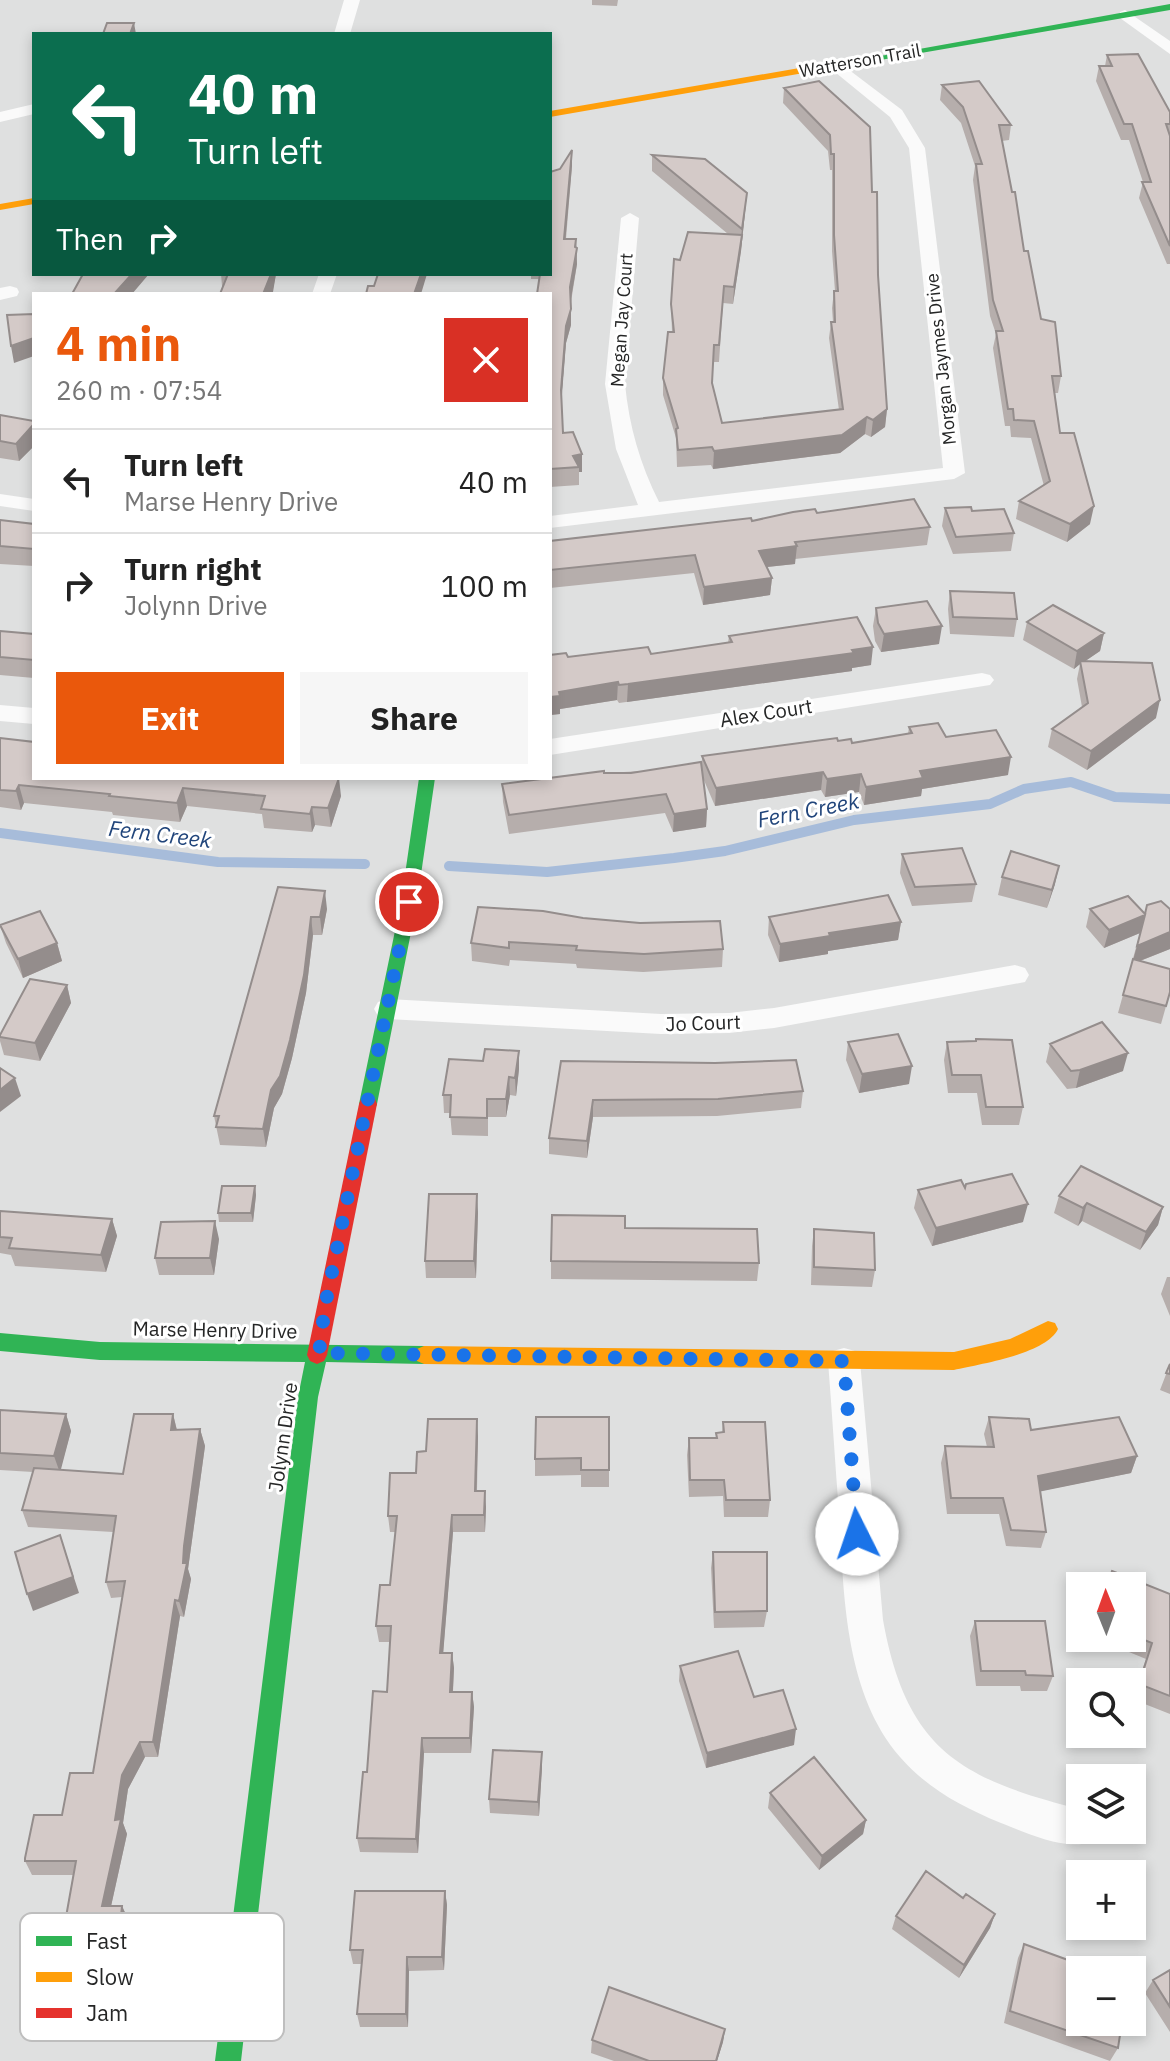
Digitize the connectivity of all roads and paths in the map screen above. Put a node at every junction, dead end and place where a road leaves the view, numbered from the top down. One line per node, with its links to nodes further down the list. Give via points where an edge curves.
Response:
1 (352, 0): 4 (street)
2 (1170, 7): 3 (street, Watterson Trail)
3 (1125, 15): 5 (street); 6 (street, Watterson Trail)
4 (343, 32)
5 (1170, 49)
6 (836, 65): 8 (street, Watterson Trail); 15 (street, Morgan Jaymes Drive, via 896,114 917,148 954,473)
7 (32, 109): 9 (street)
8 (552, 114)
9 (0, 117)
10 (32, 201): 11 (street)
11 (0, 207)
12 (630, 218): 15 (street, Megan Jay Court, via 616,408 634,475)
13 (0, 500): 14 (street)
14 (32, 505)
15 (652, 511): 16 (street, Morgan Jaymes Drive)
16 (552, 522)
17 (982, 680): 20 (street, Alex Court)
18 (0, 713): 19 (street)
19 (32, 716)
20 (552, 747)
21 (427, 780): 23 (street, Jolynn Drive)
22 (1015, 975): 23 (street, Jo Court, via 729,1023)
23 (388, 1009): 26 (street, Jolynn Drive)
24 (1048, 1329): 27 (street, Marse Henry Drive, via 1014,1347 954,1361)
25 (0, 1342): 26 (street, Marse Henry Drive, via 100,1351)
26 (319, 1353): 27 (street, Marse Henry Drive); 29 (street, Jolynn Drive, via 308,1397)
27 (844, 1361): 28 (street, via 864,1621 889,1710 936,1767 967,1788 1009,1810)
28 (1066, 1824)
29 (246, 1913)
30 (230, 2041): 31 (street, Jolynn Drive)
31 (228, 2061)

